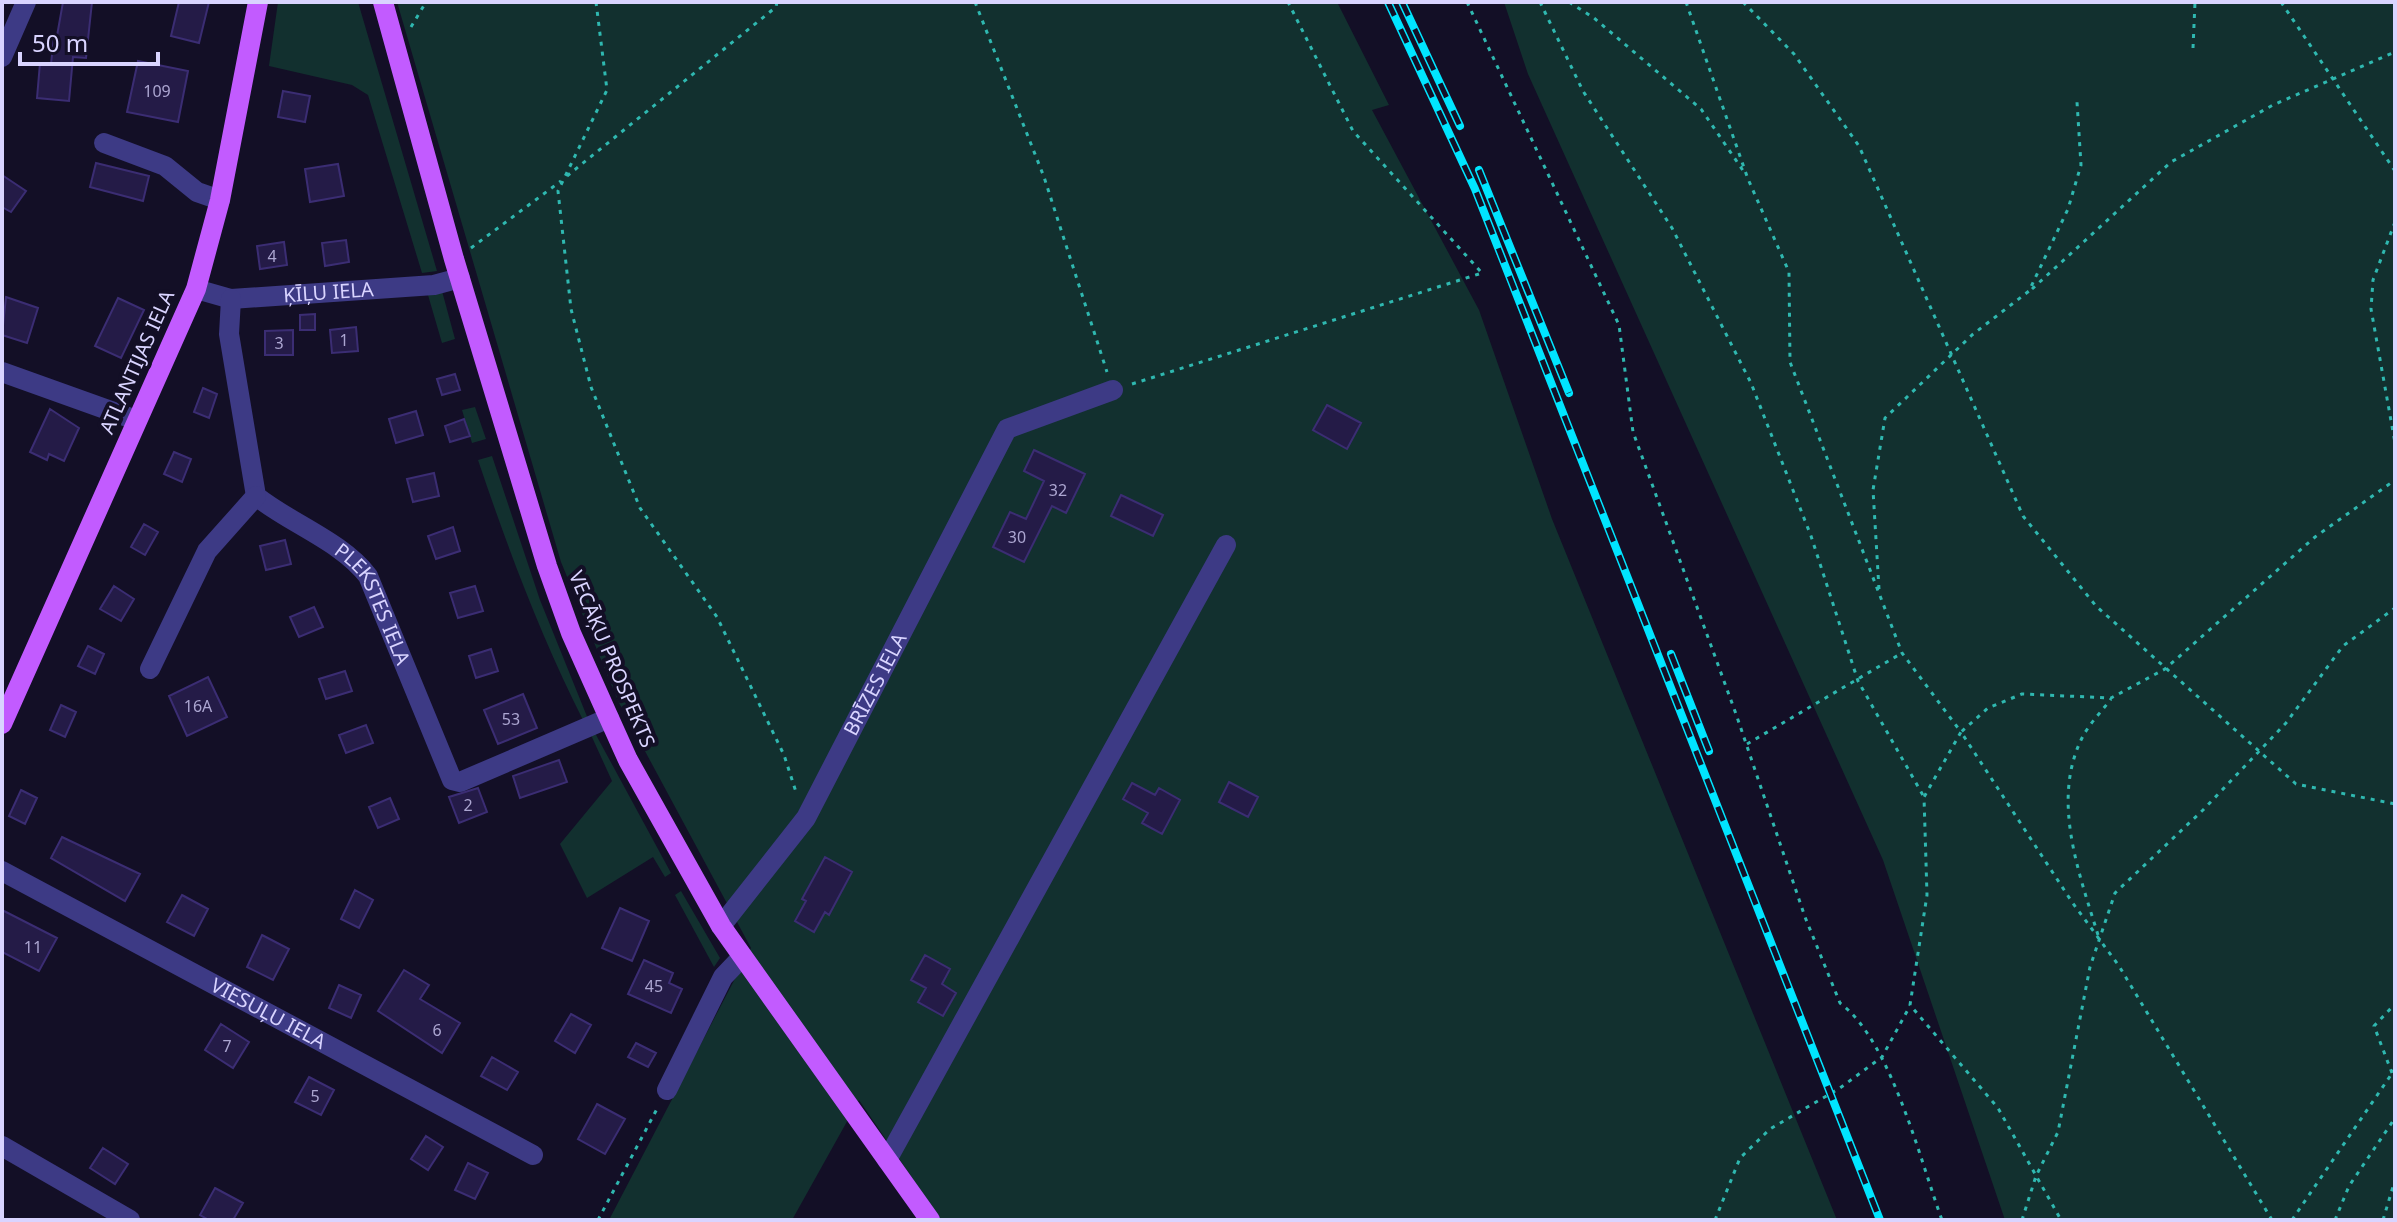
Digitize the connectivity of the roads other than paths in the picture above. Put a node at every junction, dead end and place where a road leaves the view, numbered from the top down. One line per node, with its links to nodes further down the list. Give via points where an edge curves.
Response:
1 (26, 2): 4 (street)
2 (258, 2): 6 (main road, ATLANTIJAS IELA)
3 (383, 2): 7 (main road, VECĀĶU PROSPEKTS)
4 (2, 57)
5 (104, 143): 6 (street, via 165,166 197,192)
6 (220, 200): 8 (main road, ATLANTIJAS IELA)
7 (457, 268): 9 (street, ĶĪĻU IELA, via 434,285); 16 (main road, VECĀĶU PROSPEKTS, via 547,566)
8 (196, 289): 9 (street, ĶĪĻU IELA); 12 (main road, ATLANTIJAS IELA)
9 (231, 299): 13 (street, via 229,334)
10 (2, 372): 12 (street)
11 (1113, 390): 19 (street, BRĪZES IELA, via 1007,429 806,818)
12 (136, 420): 17 (main road, ATLANTIJAS IELA)
13 (256, 496): 15 (street, via 207,551); 16 (street, PLEKSTES IELA, via 357,561 368,576 452,780 460,782)
14 (1226, 545): 24 (street)
15 (150, 669)
16 (609, 718): 19 (main road, VECĀĶU PROSPEKTS)
17 (2, 724)
18 (2, 871): 23 (street, VIESUĻU IELA)
19 (721, 926): 20 (main road, VECĀĶU PROSPEKTS)
20 (742, 957): 21 (street, via 723,977); 24 (main road, VECĀĶU PROSPEKTS)
21 (667, 1090)
22 (2, 1146): 25 (street)
23 (533, 1155)
24 (887, 1160): 26 (main road, VECĀĶU PROSPEKTS)
25 (130, 1220)
26 (930, 1220)

